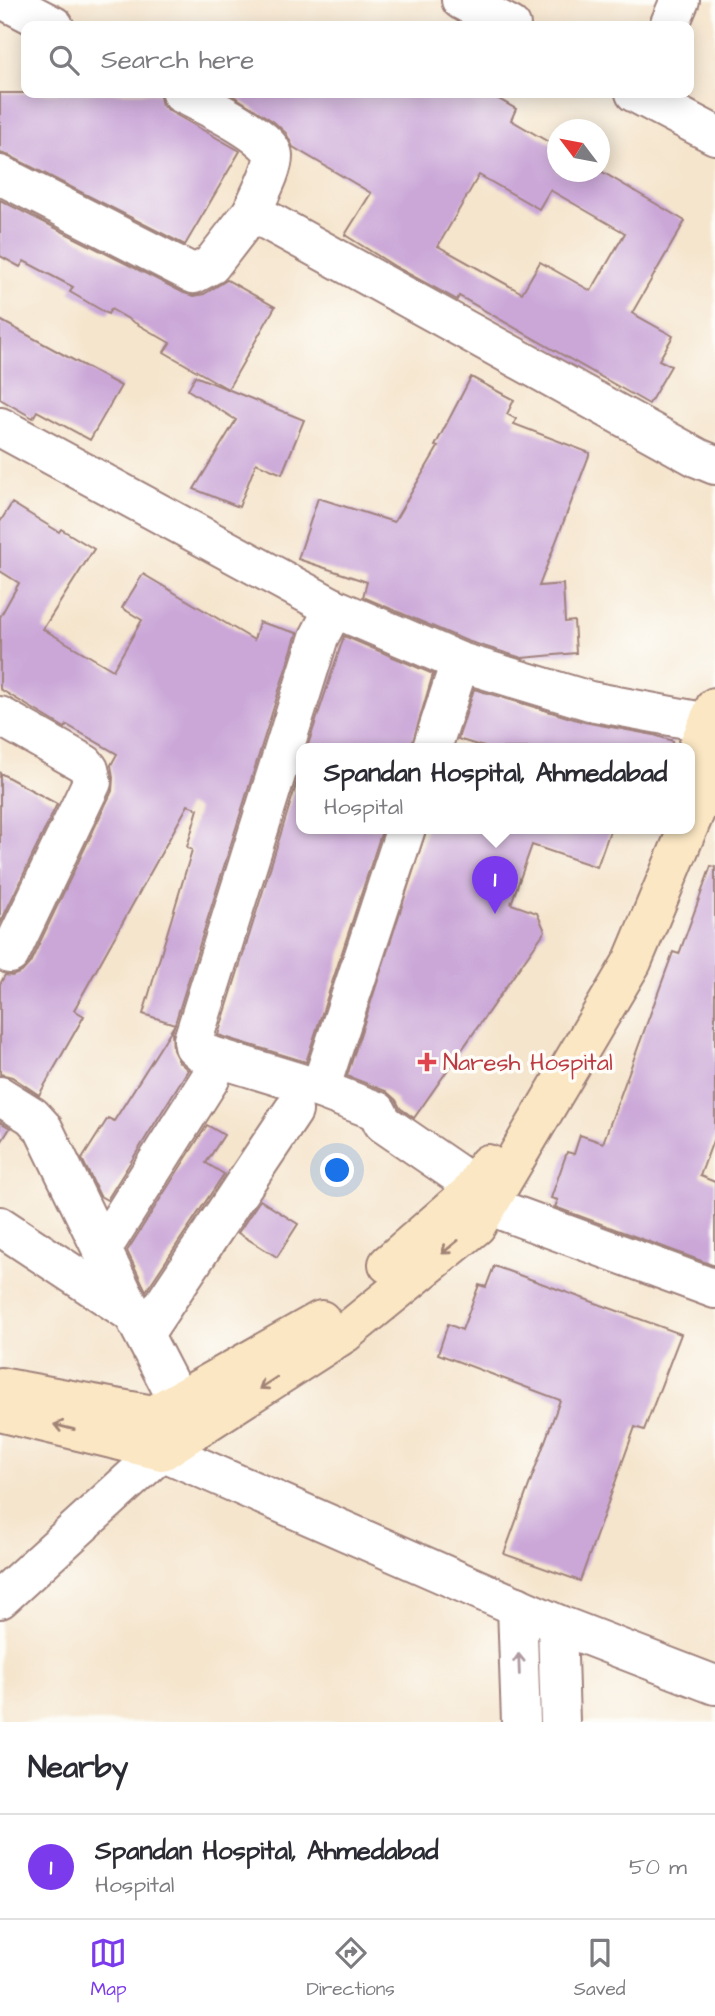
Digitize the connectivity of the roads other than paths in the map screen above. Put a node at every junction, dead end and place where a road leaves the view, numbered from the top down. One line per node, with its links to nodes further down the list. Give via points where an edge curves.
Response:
1 (4, 0): 4 (street)
2 (461, 0): 5 (street)
3 (680, 0): 6 (street)
4 (44, 21)
5 (501, 21)
6 (671, 21)
7 (191, 98): 11 (street, via 269,144 274,153)
8 (646, 98): 9 (street)
9 (715, 135)
10 (0, 175): 11 (street, via 194,274 211,265)
11 (253, 212): 13 (street)
12 (0, 427): 14 (street)
13 (715, 466)
14 (334, 608): 15 (street); 28 (street, via 319,637 193,1040 202,1053)
15 (460, 662): 16 (street, via 590,701); 18 (street)
16 (712, 715): 19 (main road)
17 (0, 716): 25 (street, via 85,764 92,782)
18 (434, 743)
19 (695, 754)
20 (715, 765): 21 (main road)
21 (695, 813)
22 (404, 834): 28 (street)
23 (661, 834): 29 (main road, via 611,952)
24 (686, 834): 29 (main road, via 632,962)
25 (3, 957)
26 (211, 1077): 31 (street)
27 (0, 1096): 31 (street, via 38,1121)
28 (306, 1100): 29 (street, via 377,1111 383,1122); 33 (street)
29 (479, 1193): 32 (street, via 516,1216); 35 (main road, via 332,1314); 37 (main road, one-way to 37, via 476,1226 345,1333)
30 (0, 1226): 33 (street)
31 (102, 1249): 33 (street)
32 (715, 1289)
33 (138, 1324): 35 (street)
34 (0, 1387): 35 (main road)
35 (166, 1408): 37 (street)
36 (0, 1412): 37 (main road, one-way to 36)
37 (162, 1451): 38 (street); 39 (street)
38 (0, 1599)
39 (517, 1606): 40 (street); 42 (street, one-way to 39)
40 (557, 1624): 41 (street); 43 (street)
41 (715, 1685)
42 (521, 1722)
43 (559, 1722)

